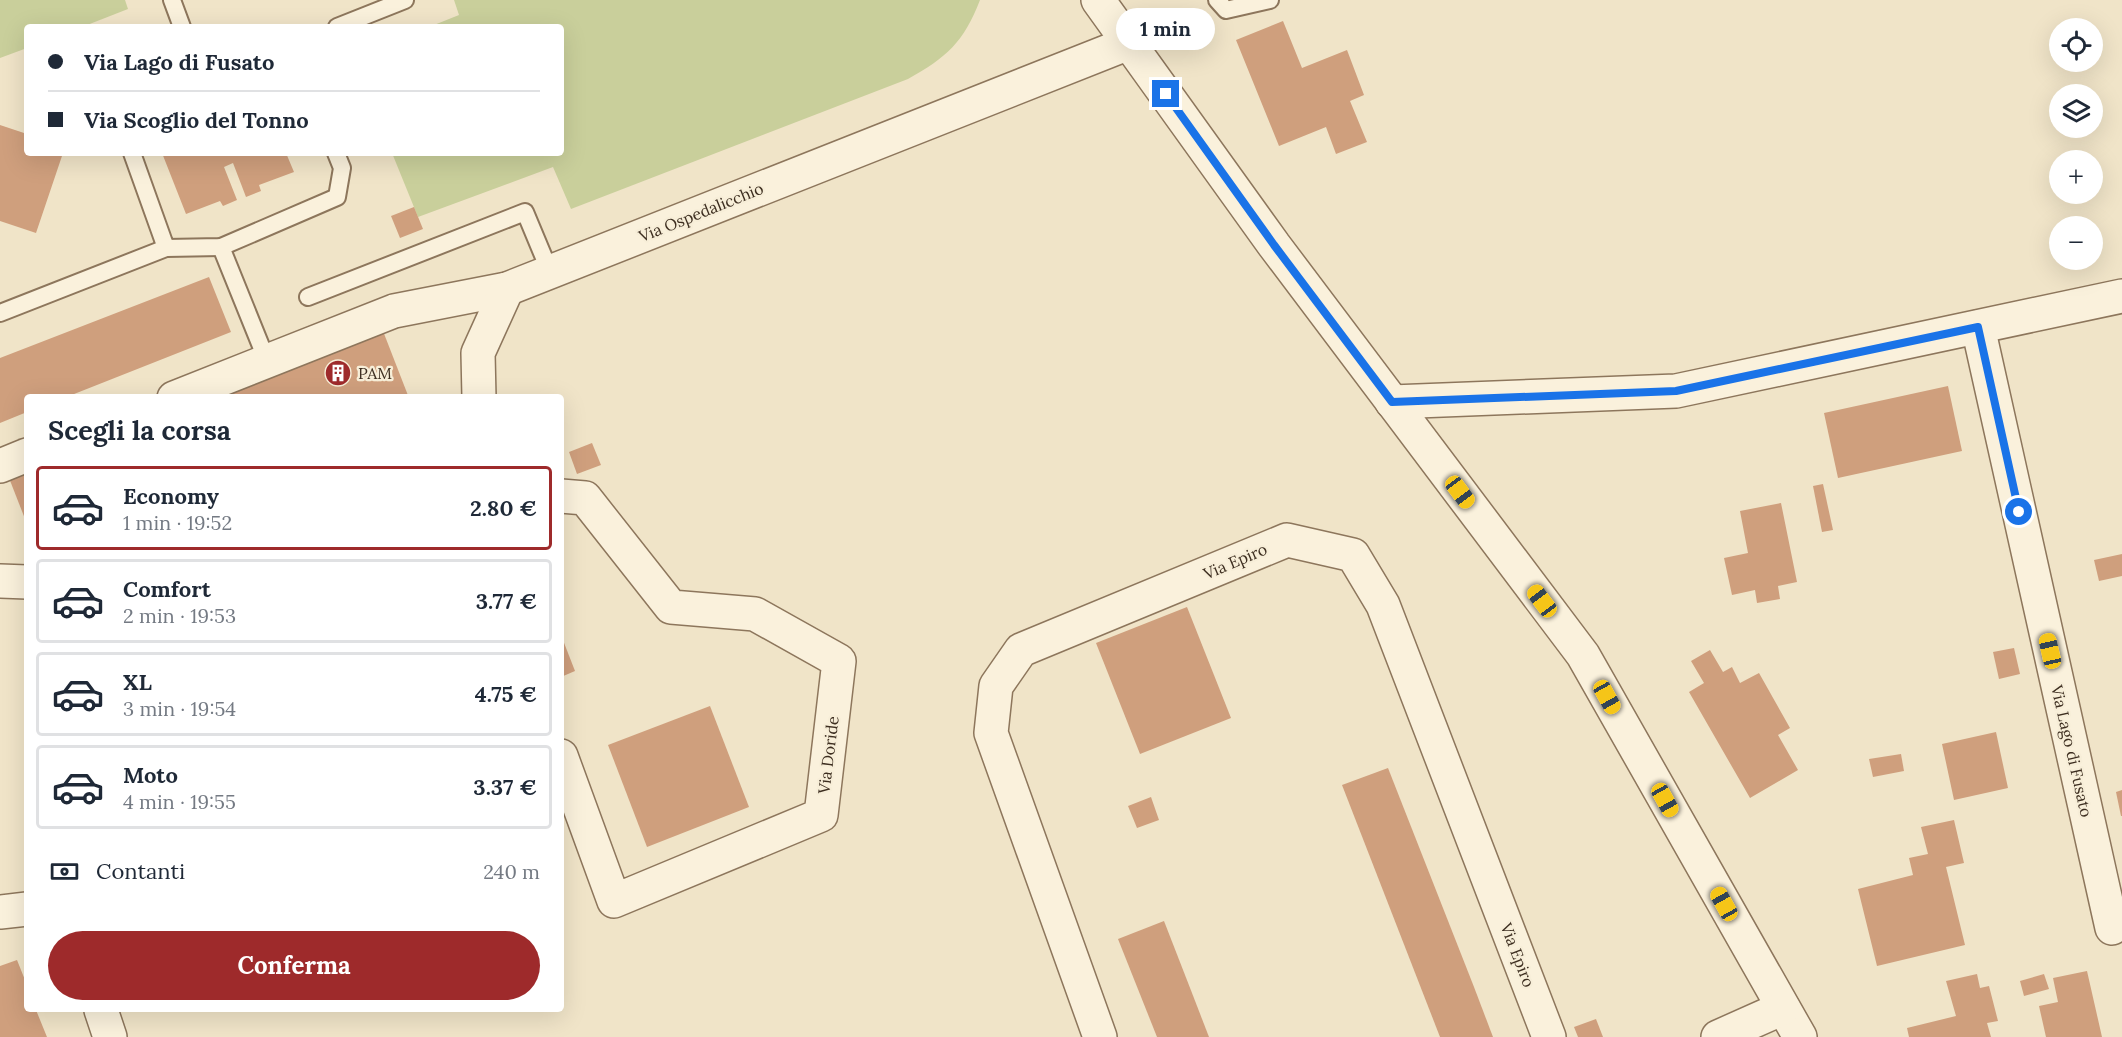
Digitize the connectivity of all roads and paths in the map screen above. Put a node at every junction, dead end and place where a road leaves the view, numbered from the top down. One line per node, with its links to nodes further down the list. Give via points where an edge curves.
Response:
1 (172, 0): 6 (lane)
2 (405, 0): 7 (lane)
3 (1098, 0): 8 (street)
4 (1217, 0): 5 (lane, via 1226,10)
5 (1270, 0)
6 (181, 24)
7 (345, 24)
8 (1129, 43): 13 (street, Via Ospedalicchio); 22 (street)
9 (133, 156): 12 (lane)
10 (337, 156): 11 (lane, via 342,168 337,197)
11 (221, 247): 12 (lane); 19 (lane)
12 (166, 248): 17 (lane)
13 (550, 272): 14 (street, Via Ospedalicchio); 16 (lane, via 525,212)
14 (507, 289): 19 (street, Via Ospedalicchio, via 394,311); 21 (street, via 478,353)
15 (2122, 296): 18 (street)
16 (308, 297)
17 (0, 313)
18 (1978, 327): 22 (street, via 1676,391); 31 (street, Via Lago di Fusato)
19 (267, 361): 20 (street, Via Ospedalicchio)
20 (184, 394)
21 (478, 394)
22 (1392, 402): 32 (street, via 1583,655)
23 (24, 456): 24 (street)
24 (0, 466)
25 (564, 496): 28 (street, Via Doride, via 585,498 671,607 755,614 839,661 820,815 614,901)
26 (0, 581): 27 (street)
27 (24, 582)
28 (564, 764)
29 (24, 909): 30 (street)
30 (0, 912)
31 (2112, 928)
32 (1783, 1008): 37 (street); 38 (street)
33 (102, 1012): 34 (street)
34 (110, 1037)
35 (1100, 1037): 36 (street, Via Epiro, via 991,733 996,686 1021,650 1287,540 1353,555 1383,605)
36 (1550, 1037)
37 (1718, 1037)
38 (1800, 1037)

